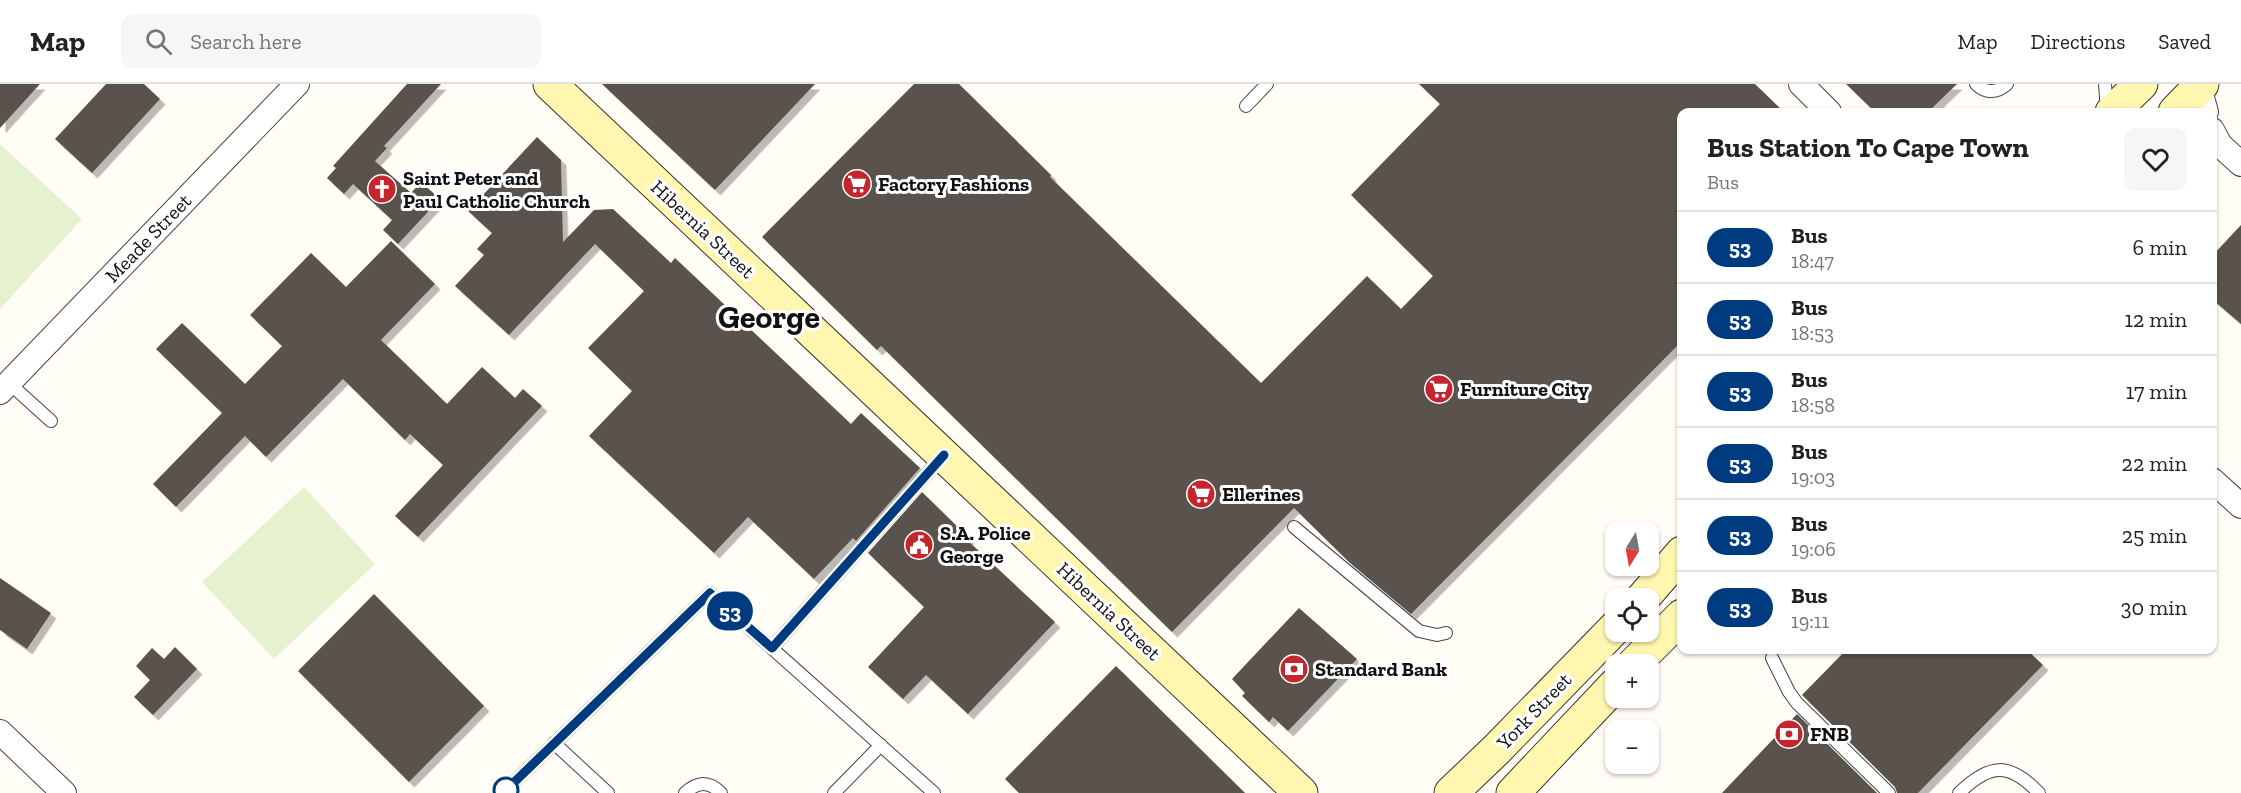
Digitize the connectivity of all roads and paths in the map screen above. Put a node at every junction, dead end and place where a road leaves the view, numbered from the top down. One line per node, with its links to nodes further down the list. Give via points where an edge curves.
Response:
1 (297, 84): 17 (street, Meade Street)
2 (550, 84): 19 (street, Hibernia Street)
3 (1267, 84): 10 (lane)
4 (1800, 84): 11 (street)
5 (1976, 84): 6 (lane, via 1994,92)
6 (2007, 84)
7 (2105, 84): 12 (lane)
8 (2141, 84): 13 (street)
9 (2202, 95): 14 (street)
10 (1246, 106)
11 (1825, 108)
12 (2107, 108)
13 (2116, 108)
14 (2181, 108)
15 (2217, 142): 16 (street)
16 (2241, 164)
17 (4, 387): 18 (lane)
18 (51, 421)
19 (944, 455): 28 (lane); 42 (street, Hibernia Street)
20 (2217, 484): 21 (street)
21 (2241, 506)
22 (1294, 527): 26 (lane, via 1419,631)
23 (1677, 559): 24 (street)
24 (1652, 588)
25 (1677, 621): 29 (street)
26 (1446, 633)
27 (1605, 638): 43 (street, York Street)
28 (772, 648): 33 (lane, via 710,593); 34 (lane)
29 (1644, 654)
30 (1772, 658): 45 (lane, via 1797,703)
31 (1605, 696): 44 (street, York Street)
32 (0, 732): 35 (street)
33 (554, 743): 36 (lane); 37 (lane)
34 (881, 746): 40 (lane); 41 (lane)
35 (64, 793)
36 (503, 793)
37 (608, 793)
38 (685, 793): 39 (lane, via 693,785 704,783)
39 (721, 793)
40 (834, 793)
41 (934, 793)
42 (1301, 793)
43 (1451, 793)
44 (1513, 793)
45 (1889, 793)
46 (1959, 793): 47 (lane, via 1980,775 2001,769 2019,775)
47 (2039, 793)

